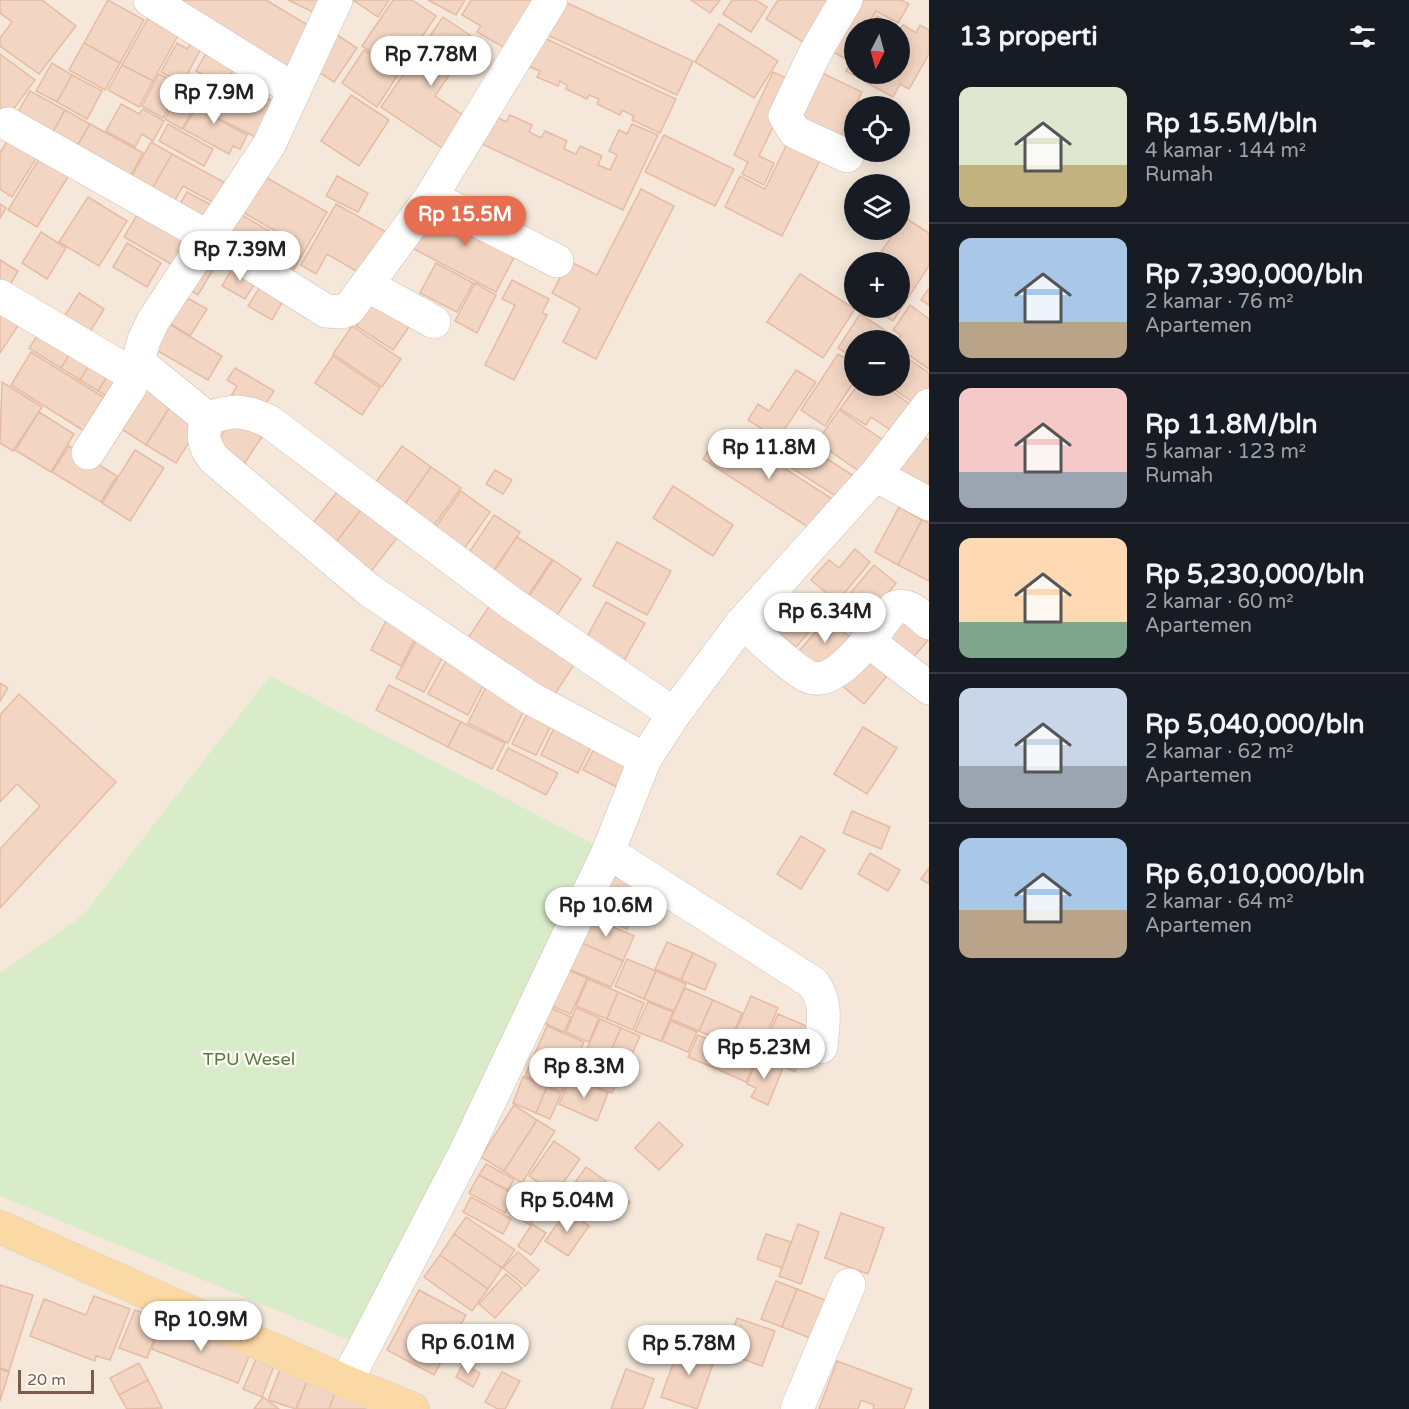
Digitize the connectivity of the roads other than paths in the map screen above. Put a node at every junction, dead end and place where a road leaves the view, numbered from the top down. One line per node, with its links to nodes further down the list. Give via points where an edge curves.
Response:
1 (150, 0): 5 (street)
2 (336, 0): 5 (street)
3 (551, 0): 8 (street)
4 (846, 0): 7 (street, via 785,116 795,132)
5 (293, 89): 9 (street, via 269,145)
6 (8, 123): 9 (street)
7 (844, 155)
8 (431, 197): 10 (street); 11 (street)
9 (208, 237): 11 (street, via 326,311 349,309); 14 (street, via 153,321)
10 (557, 261)
11 (367, 285): 13 (street)
12 (0, 296): 14 (street)
13 (434, 322)
14 (136, 369): 16 (street); 17 (street)
15 (929, 405): 18 (street)
16 (207, 418): 24 (street, via 233,410 270,422 511,603); 25 (street, via 204,443 214,459 369,590 530,698)
17 (88, 453)
18 (875, 475): 19 (street); 20 (street)
19 (929, 504)
20 (742, 622): 22 (street, via 808,677 824,678 841,670); 24 (street)
21 (929, 622): 22 (street, via 911,608 899,606)
22 (867, 640): 23 (street)
23 (929, 688)
24 (674, 714): 25 (street)
25 (645, 759): 26 (street)
26 (608, 852): 27 (street, via 813,983 825,1006); 30 (street, via 465,1153)
27 (821, 1047)
28 (0, 1227): 30 (main road)
29 (849, 1286): 32 (street)
30 (346, 1382): 31 (main road)
31 (413, 1409)
32 (797, 1409)

